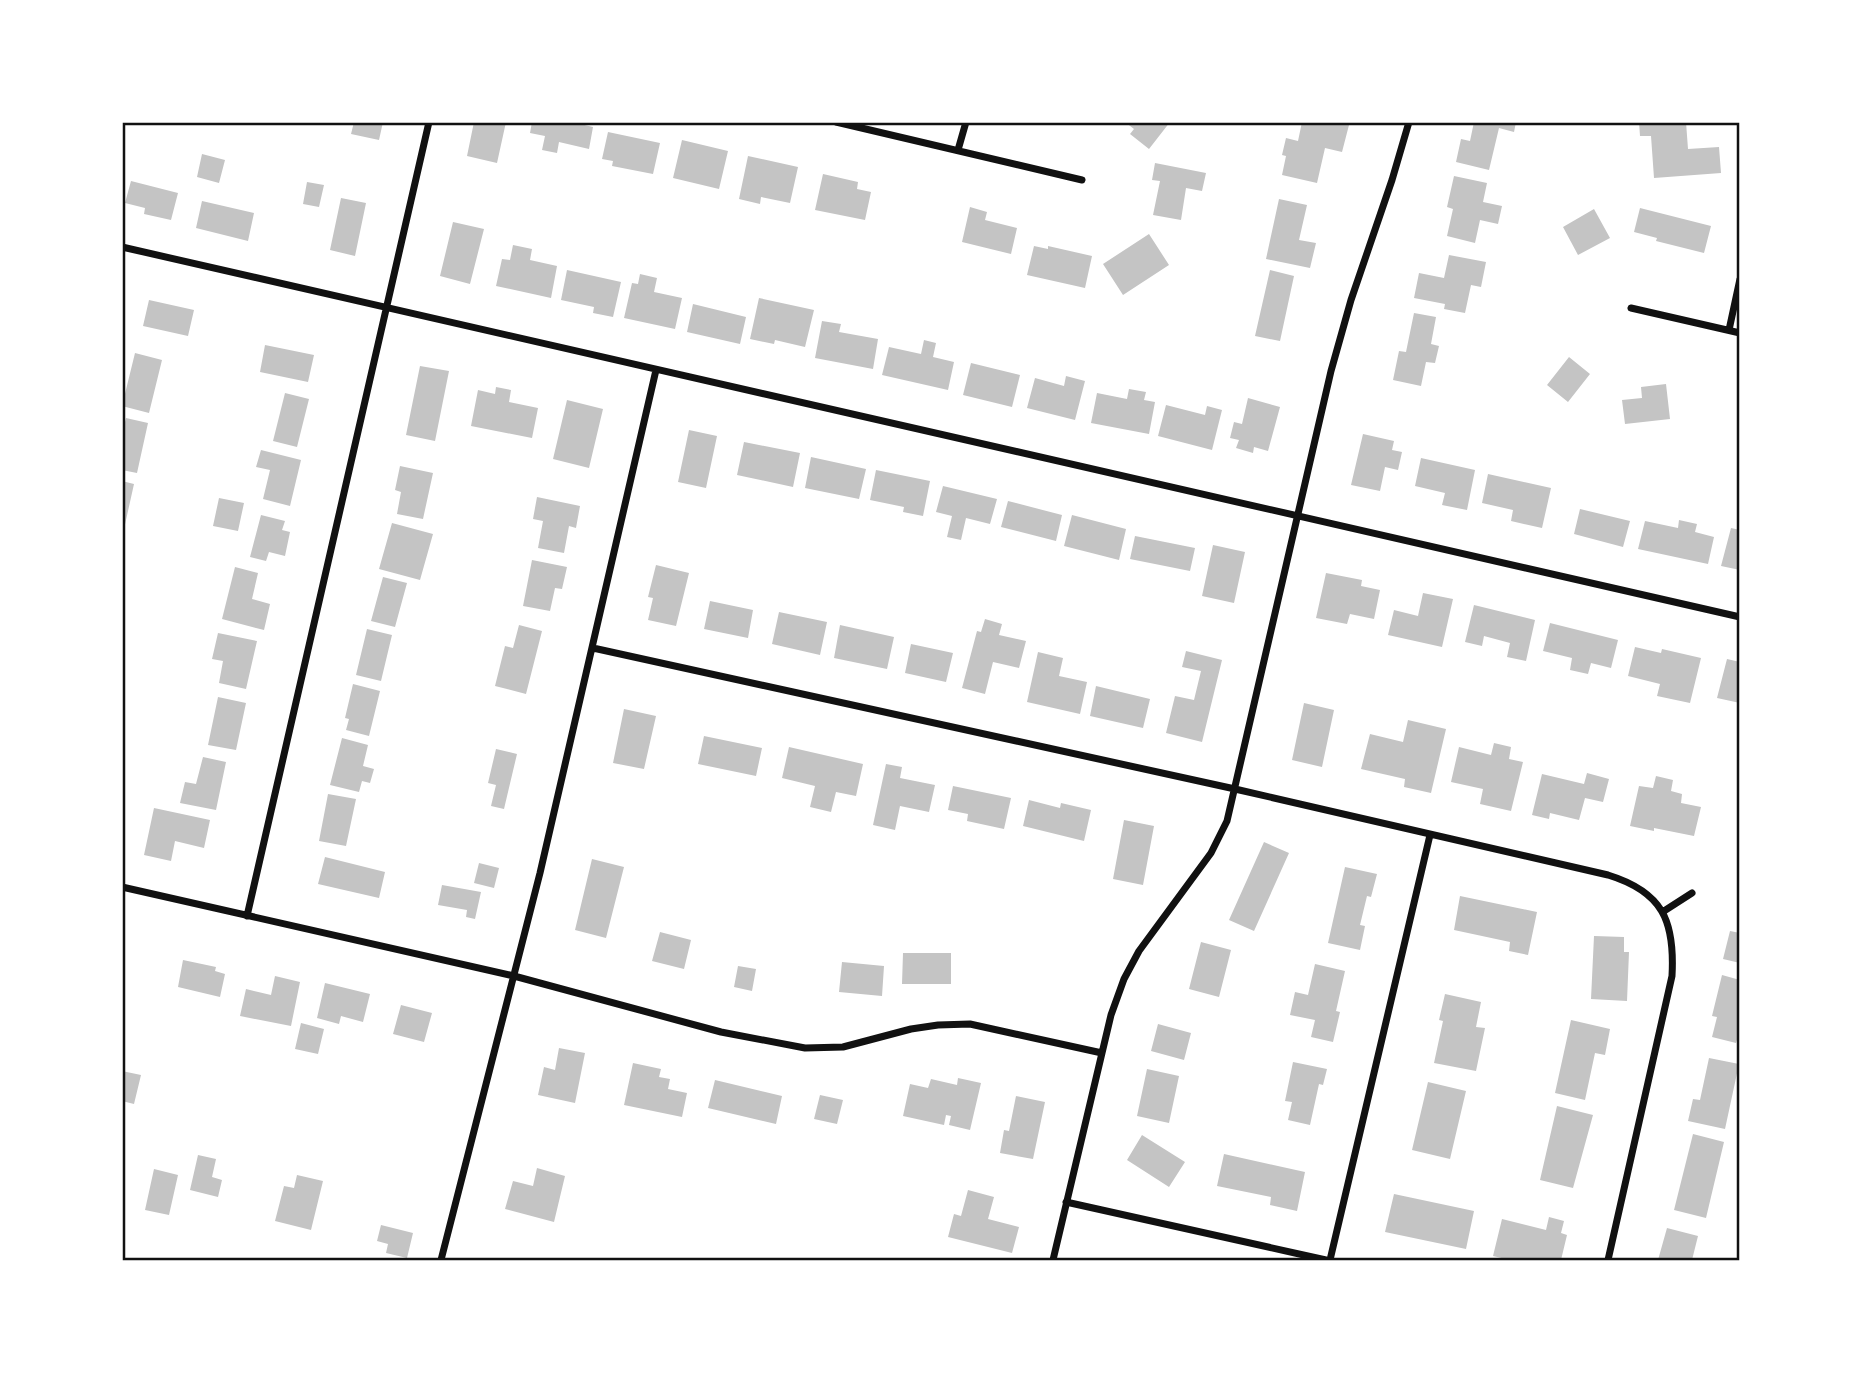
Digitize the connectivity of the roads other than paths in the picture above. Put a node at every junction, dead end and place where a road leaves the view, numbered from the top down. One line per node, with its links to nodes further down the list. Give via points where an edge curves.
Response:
1 (429, 122): 9 (street)
2 (836, 122): 5 (street)
3 (966, 122): 5 (street)
4 (1409, 122): 14 (street, via 1351,300)
5 (958, 150): 6 (street)
6 (1082, 180)
7 (122, 247): 9 (street)
8 (1740, 279): 11 (street)
9 (387, 308): 13 (street); 22 (street)
10 (1631, 308): 11 (street)
11 (1728, 330): 12 (street)
12 (1740, 332)
13 (656, 370): 14 (street); 16 (street)
14 (1299, 515): 15 (street); 17 (street)
15 (1740, 617)
16 (593, 648): 17 (street); 23 (street)
17 (1235, 789): 18 (street); 24 (street, via 1227,821 1211,853 1139,951 1124,979)
18 (1430, 835): 21 (street, via 1624,880); 28 (street)
19 (122, 887): 22 (street)
20 (1692, 893): 21 (street)
21 (1664, 911): 29 (street, via 1674,946 1672,976)
22 (247, 916): 23 (street)
23 (514, 976): 24 (street, via 721,1032 805,1048 843,1048 911,1029 970,1024); 26 (street)
24 (1102, 1053): 25 (street)
25 (1066, 1202): 27 (street); 28 (street)
26 (441, 1261)
27 (1053, 1261)
28 (1328, 1261)
29 (1608, 1261)

